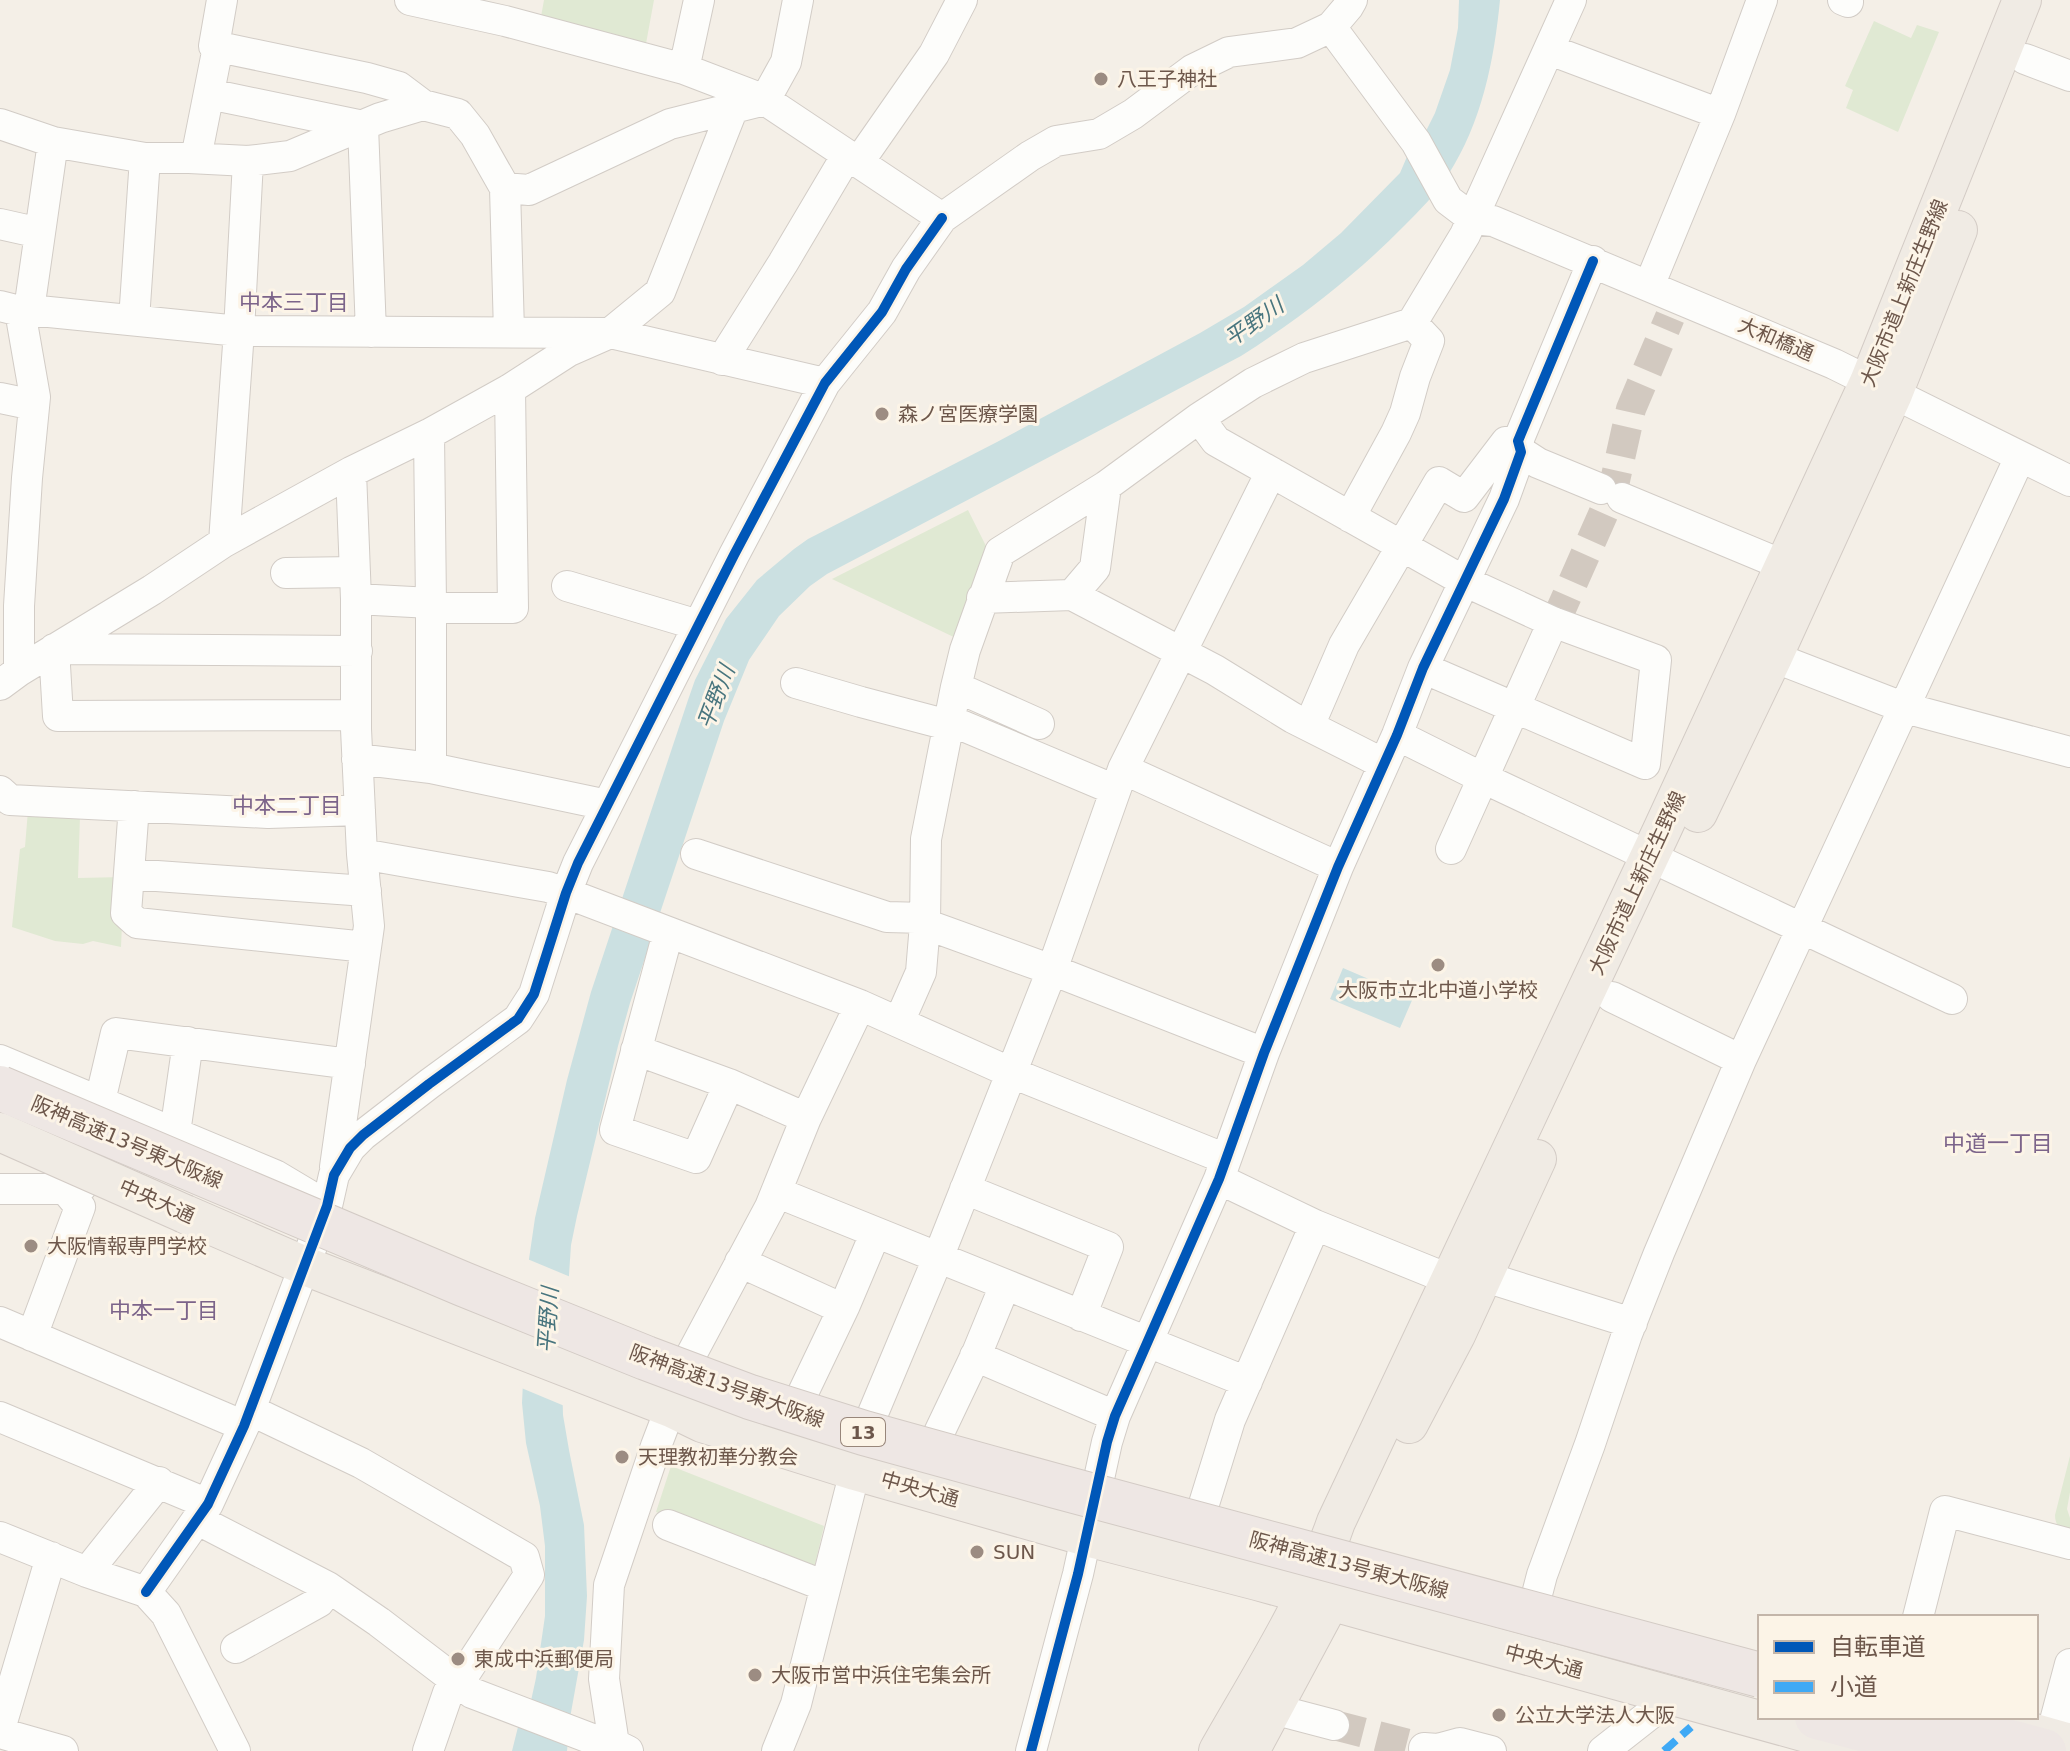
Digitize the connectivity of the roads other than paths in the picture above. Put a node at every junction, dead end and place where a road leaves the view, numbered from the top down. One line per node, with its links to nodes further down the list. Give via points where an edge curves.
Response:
1 (222, 0): 13 (street, via 214,46)
2 (410, 0): 11 (street)
3 (699, 0): 16 (street)
4 (798, 0): 19 (street, via 786,62)
5 (962, 0): 28 (street, via 934,54)
6 (1352, 0): 12 (street)
7 (1571, 0): 14 (street)
8 (1762, 0): 22 (street)
9 (2022, 0): 46 (main road, 大阪市道上新庄生野線)
10 (2047, 0): 15 (main road, 大阪市道上新庄生野線)
11 (449, 4): 16 (street)
12 (1331, 27): 31 (street, via 1297,43 1229,52 1192,70 1099,134 1056,141 1030,156); 32 (street, via 1416,142 1448,200)
13 (218, 47): 18 (street); 20 (street, via 399,87)
14 (1550, 50): 22 (street); 32 (street)
15 (2025, 59): 17 (street); 46 (main road, 大阪市道上新庄生野線)
16 (684, 69): 19 (street)
17 (2070, 76)
18 (209, 94): 24 (street); 27 (street)
19 (765, 100): 21 (street); 28 (street)
20 (423, 105): 24 (street); 30 (street, via 458,114)
21 (733, 108): 30 (street, via 670,124 529,190); 43 (street, via 660,292)
22 (1720, 114): 36 (street)
23 (0, 124): 25 (street)
24 (363, 126): 29 (street, via 290,156); 41 (street)
25 (53, 142): 26 (street); 34 (street)
26 (145, 158): 27 (street); 38 (street)
27 (196, 158): 29 (street)
28 (852, 159): 31 (street); 44 (street)
29 (248, 161): 40 (street)
30 (505, 188): 42 (street)
31 (942, 218): 45 (street, via 882,312)
32 (1473, 219): 35 (street, 大和橋通, via 1493,221); 39 (street)
33 (0, 224): 34 (street)
34 (40, 233): 37 (street)
35 (1593, 261): 36 (street, 大和橋通); 52 (street)
36 (1649, 286): 46 (street, 大和橋通, via 1674,307 1834,364)
37 (16, 309): 38 (street); 49 (street)
38 (134, 320): 40 (street)
39 (1412, 323): 50 (street, via 1304,358); 59 (street, via 1429,341 1405,413)
40 (239, 331): 41 (street); 60 (street)
41 (371, 332): 42 (street)
42 (509, 332): 43 (street)
43 (610, 333): 44 (street); 47 (street, via 569,351)
44 (722, 360): 45 (street)
45 (825, 383): 73 (street)
46 (1881, 388): 53 (street, 大和橋通); 63 (main road, 大阪市道上新庄生野線); 77 (main road, 大阪市道上新庄生野線)
47 (510, 389): 51 (street); 71 (street, via 513,608)
48 (0, 398): 49 (street)
49 (34, 405): 56 (street)
50 (1199, 418): 55 (street, via 1216,441); 58 (street)
51 (429, 434): 54 (street); 71 (street)
52 (1519, 447): 62 (street, via 1506,442 1464,497 1439,482); 63 (street, via 1538,463); 65 (street, via 1504,499)
53 (2020, 457): 57 (street, 大和橋通); 83 (street)
54 (351, 472): 60 (street); 66 (street)
55 (1271, 472): 59 (street); 76 (street)
56 (13, 476): 61 (street)
57 (2070, 481)
58 (1106, 486): 68 (street, via 1095,568); 69 (street, via 1000,552)
59 (1350, 517): 62 (street)
60 (224, 542): 74 (street)
61 (11, 543): 70 (street)
62 (1401, 546): 65 (street); 87 (street, via 1344,645)
63 (1783, 565): 102 (main road, 大阪市道上新庄生野線)
64 (286, 573): 66 (street)
65 (1464, 581): 72 (street); 78 (street)
66 (356, 586): 71 (street); 75 (street)
67 (567, 586): 73 (street)
68 (1072, 595): 69 (street); 76 (street)
69 (982, 598): 80 (street)
70 (10, 605): 81 (street)
71 (431, 606): 92 (street)
72 (1553, 622): 82 (street); 82 (street, via 1656,660 1645,764)
73 (698, 625): 96 (street)
74 (54, 649): 75 (street); 81 (street); 84 (street, via 58,716)
75 (357, 651): 84 (street)
76 (1181, 652): 87 (street); 94 (street)
77 (1773, 657): 83 (street); 102 (main road, 大阪市道上新庄生野線)
78 (1423, 668): 82 (street); 88 (street)
79 (796, 683): 85 (street)
80 (956, 687): 85 (street); 86 (street)
81 (5, 688)
82 (1515, 708): 93 (street)
83 (1905, 708): 89 (street); 108 (street)
84 (356, 715): 90 (street)
85 (949, 723): 94 (street); 107 (street, via 926,839)
86 (1039, 724)
87 (1309, 726): 91 (street)
88 (1397, 735): 91 (street); 93 (street)
89 (2070, 752)
90 (357, 759): 92 (street); 98 (street)
91 (1384, 764): 103 (street)
92 (431, 768): 96 (street)
93 (1483, 778): 99 (street); 102 (street)
94 (1119, 780): 103 (street); 111 (street)
95 (0, 791): 97 (street, via 10,800)
96 (607, 805): 106 (street)
97 (134, 806): 98 (street, via 268,813); 104 (street)
98 (360, 810): 100 (street)
99 (1451, 849)
100 (362, 854): 105 (street); 106 (street)
101 (696, 854): 107 (street, via 887,917)
102 (1661, 861): 108 (street); 112 (main road, 大阪市道上新庄生野線); 143 (main road, 大阪市道上新庄生野線)
103 (1338, 867): 118 (street)
104 (129, 874): 105 (street); 110 (street, via 126,913 137,923)
105 (366, 891): 110 (street)
106 (566, 893): 109 (street); 136 (street, via 534,994 518,1019 363,1135 350,1148)
107 (925, 921): 111 (street); 115 (street, via 921,972)
108 (1803, 928): 113 (street); 120 (street)
109 (664, 932): 114 (street); 117 (street)
110 (366, 947): 121 (street)
111 (1052, 970): 118 (street); 123 (street)
112 (1612, 997): 120 (street); 143 (main road, 大阪市道上新庄生野線)
113 (1952, 999)
114 (860, 1005): 115 (street); 128 (street)
115 (899, 1022): 123 (street)
116 (188, 1042): 121 (street); 126 (street, via 116,1033); 130 (street)
117 (636, 1050): 124 (street); 124 (street, via 615,1130 696,1158)
118 (1264, 1053): 132 (street)
119 (0, 1060): 126 (street)
120 (1741, 1060): 148 (street)
121 (350, 1064): 136 (street)
122 (0, 1072): 136 (main road, via 210,1160)
123 (1012, 1073): 132 (street); 135 (street)
124 (729, 1084): 128 (street)
125 (0, 1088): 182 (highway, 阪神高速13号東大阪線 / 13, bridge, via 477,1289 776,1405 1056,1486)
126 (100, 1101): 130 (street)
127 (0, 1117): 185 (highway, 阪神高速13号東大阪線 / 13, via 637,1383 804,1442)
128 (806, 1118): 137 (street)
129 (0, 1132): 142 (main road, 中央大通, bridge)
130 (175, 1133): 136 (street, via 275,1175)
131 (0, 1144): 133 (street)
132 (1222, 1169): 138 (street); 150 (street)
133 (78, 1186): 134 (street); 142 (street, via 237,1248); 149 (street, via 80,1207)
134 (0, 1189)
135 (965, 1189): 140 (street); 146 (street, via 1108,1247)
136 (330, 1191): 142 (street); 152 (main road, via 505,1289)
137 (776, 1192): 139 (street); 141 (street)
138 (1315, 1225): 143 (street); 153 (street)
139 (875, 1234): 140 (street); 145 (street)
140 (938, 1258): 144 (street); 159 (street)
141 (740, 1262): 145 (street); 152 (street)
142 (305, 1266): 155 (main road, 中央大通); 158 (street)
143 (1466, 1278): 148 (street); 169 (main road, 大阪市道上新庄生野線, via 1336,1522)
144 (1005, 1285): 146 (street); 151 (street)
145 (843, 1309): 154 (street)
146 (1081, 1316): 150 (street)
147 (0, 1322): 149 (street)
148 (1632, 1323): 177 (street)
149 (32, 1336): 158 (street)
150 (1146, 1342): 153 (street); 156 (street)
151 (975, 1356): 156 (street); 160 (street)
152 (690, 1357): 154 (main road); 155 (street)
153 (1247, 1382): 164 (street)
154 (801, 1397): 159 (main road)
155 (671, 1408): 161 (main road, 中央大通, via 702,1423); 193 (street, via 607,1593 604,1679)
156 (1115, 1416): 162 (street)
157 (0, 1417): 163 (street)
158 (247, 1418): 165 (street); 183 (street, via 361,1463 524,1557 529,1575)
159 (871, 1418): 160 (main road)
160 (937, 1437): 162 (main road)
161 (855, 1471): 168 (main road, 中央大通); 173 (street)
162 (1098, 1479): 164 (main road); 168 (street)
163 (159, 1482): 165 (street); 172 (street)
164 (1203, 1507): 169 (main road)
165 (203, 1512): 174 (street); 175 (street)
166 (668, 1525): 173 (street)
167 (0, 1537): 171 (street)
168 (1087, 1537): 176 (main road, 中央大通); 199 (street)
169 (1341, 1544): 176 (main road, 大阪市道上新庄生野線); 177 (main road)
170 (2070, 1544): 178 (street, via 1945,1511)
171 (51, 1557): 172 (street); 191 (street)
172 (87, 1572): 175 (street)
173 (825, 1586): 198 (street, via 816,1655)
174 (328, 1587): 179 (street, via 319,1602); 183 (street)
175 (146, 1592): 196 (street, via 166,1614)
176 (1317, 1598): 184 (main road, 中央大通); 186 (main road, 大阪市道上新庄生野線); 200 (main road, 大阪市道上新庄生野線)
177 (1536, 1598): 180 (main road)
178 (1919, 1615)
179 (236, 1648)
180 (1758, 1658)
181 (2070, 1664): 192 (street)
182 (1758, 1674)
183 (458, 1684): 193 (street); 197 (street, via 448,1693)
184 (1671, 1695): 203 (street); 204 (main road, 中央大通)
185 (1758, 1701)
186 (1273, 1709): 190 (street); 201 (main road, 大阪市道上新庄生野線)
187 (1824, 1719): 205 (highway)
188 (1925, 1719): 192 (highway)
189 (1980, 1719): 192 (main road)
190 (1334, 1725)
191 (0, 1731): 195 (street)
192 (2053, 1746)
193 (621, 1748)
194 (1424, 1748): 202 (street, via 1460,1743)
195 (63, 1751)
196 (235, 1751)
197 (428, 1751)
198 (777, 1751)
199 (1031, 1751)
200 (1218, 1751)
201 (1250, 1751)
202 (1491, 1751)
203 (1603, 1751)
204 (1872, 1751)
205 (1944, 1751)

